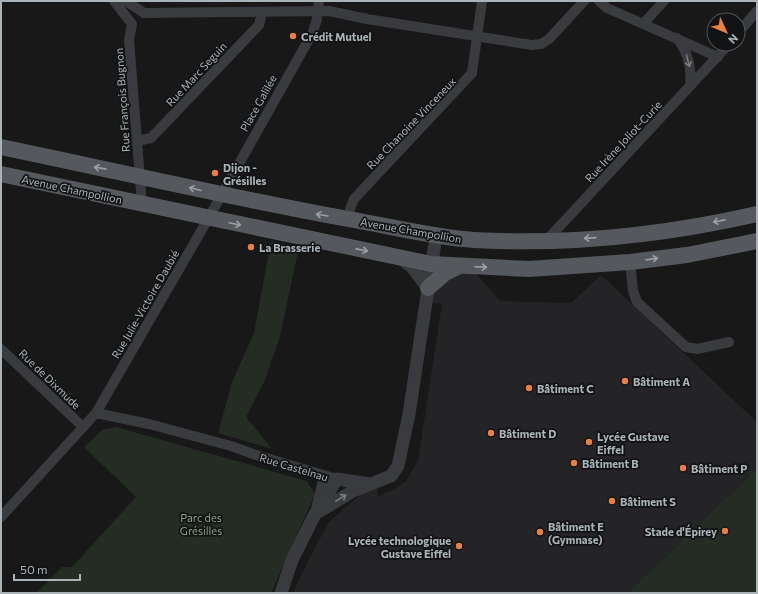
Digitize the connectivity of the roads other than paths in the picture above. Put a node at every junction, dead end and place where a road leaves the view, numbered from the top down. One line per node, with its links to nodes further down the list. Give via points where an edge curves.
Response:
1 (114, 1): 12 (street)
2 (126, 1): 9 (street)
3 (482, 1): 14 (street, Rue Chanoine Vinceneux)
4 (584, 1): 14 (street, via 549,39 541,44 532,45)
5 (599, 1): 11 (street, via 607,8)
6 (664, 1): 11 (street)
7 (318, 6): 10 (street); 14 (street); 24 (street, Place Galilée, via 312,32)
8 (757, 11): 13 (street)
9 (144, 13): 10 (street); 12 (street)
10 (262, 13): 19 (street, Rue Marc Seguin, via 259,25 151,138)
11 (644, 23): 15 (street)
12 (132, 24): 19 (street, Rue François Bugnon, via 129,40)
13 (746, 24)
14 (478, 36): 26 (street, Rue Chanoine Vinceneux, via 472,73 354,199)
15 (677, 38): 17 (street); 18 (street, one-way to 18, via 688,60)
16 (722, 52): 17 (street, Rue Irène Joliot-Curie)
17 (718, 57): 18 (street, Rue Irène Joliot-Curie)
18 (690, 86): 28 (street, Rue Irène Joliot-Curie)
19 (137, 141): 22 (street, Rue François Bugnon)
20 (1, 148): 22 (main road, Avenue Champollion, one-way to 20)
21 (1, 174): 23 (main road, Avenue Champollion)
22 (139, 175): 23 (street); 24 (main road, Avenue Champollion, one-way to 22)
23 (142, 204): 24 (main road, Avenue Champollion)
24 (215, 207): 26 (main road, Avenue Champollion, one-way to 24); 30 (main road, Avenue Champollion, one-way to 30); 37 (street, Rue Julie-Victoire Daubié)
25 (757, 214): 28 (main road, Avenue Champollion, one-way to 28, via 681,229)
26 (349, 219): 27 (main road, Avenue Champollion)
27 (436, 236): 28 (main road, Avenue Champollion, via 474,240); 32 (street, Rue Castelnau)
28 (546, 241)
29 (757, 241): 31 (main road, Avenue Champollion, one-way to 29, via 687,255)
30 (400, 258): 32 (main road, Avenue Champollion); 34 (street, via 412,267)
31 (630, 262): 33 (main road, Avenue Champollion, one-way to 31, via 529,269); 35 (street, via 633,291 637,302 686,346 697,349)
32 (431, 264): 33 (main road, Avenue Champollion); 34 (street, Rue Castelnau)
33 (459, 266): 34 (main road)
34 (428, 288): 41 (street, Rue Castelnau, via 409,414 398,466 391,476)
35 (729, 342)
36 (1, 349): 38 (street, Rue de Dixmude)
37 (96, 413): 38 (street); 39 (street, Rue Castelnau, via 150,424 231,446)
38 (83, 427): 43 (street)
39 (324, 476): 40 (street, Rue Castelnau); 42 (street)
40 (336, 479): 41 (street, Rue Castelnau); 42 (street)
41 (369, 484): 42 (street, one-way to 41)
42 (315, 514): 44 (street, via 292,560)
43 (1, 517)
44 (280, 593)

